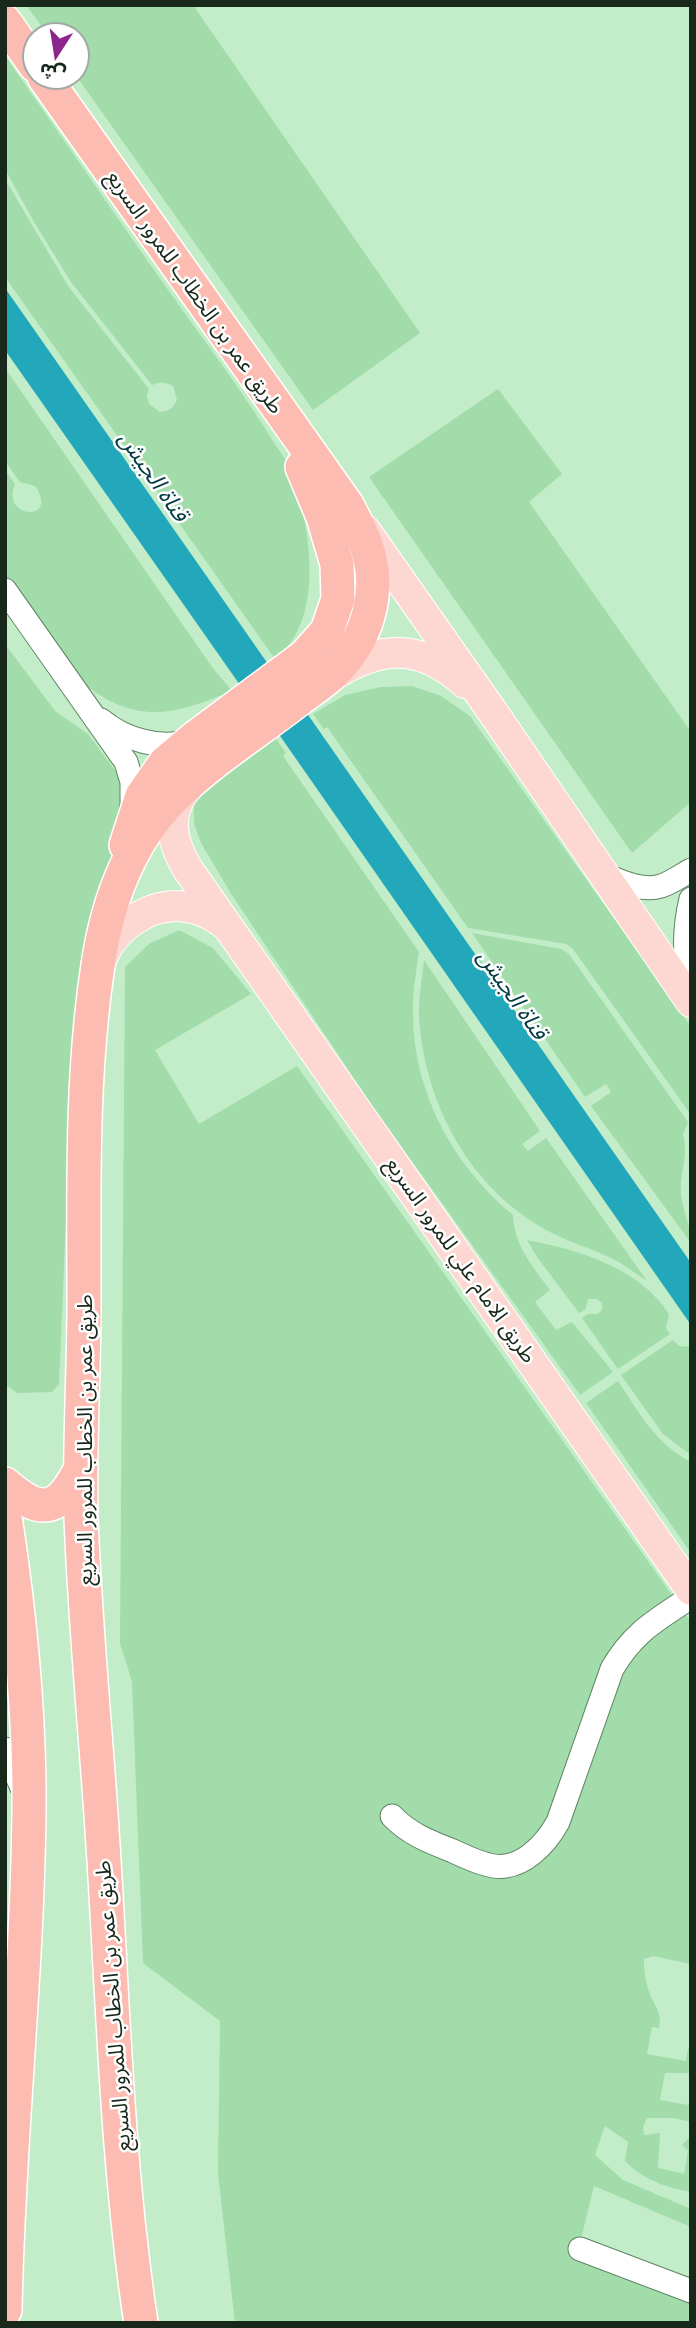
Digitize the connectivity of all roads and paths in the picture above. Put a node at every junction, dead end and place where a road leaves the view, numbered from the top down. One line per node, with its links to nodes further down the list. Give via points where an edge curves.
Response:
1 (5, 22): 2 (highway)
2 (21, 45)
3 (54, 91): 4 (highway, طريق عمر بن الخطاب للمرور السريع)
4 (243, 361): 5 (highway, طريق عمر بن الخطاب للمرور السريع); 7 (highway, via 305,472 337,564 338,599)
5 (347, 505): 7 (highway, طريق عمر بن الخطاب للمرور السريع, via 370,555 370,610 346,660); 8 (main road, طريق عمر بن الخطاب للمرور السريع)
6 (5, 590): 9 (street)
7 (303, 683): 8 (main road, طريق عمر بن الخطاب للمرور السريع, via 367,657 412,654 440,665); 10 (highway, طريق عمر بن الخطاب للمرور السريع)
8 (492, 710): 15 (main road, طريق عمر بن الخطاب للمرور السريع)
9 (91, 711): 11 (street, via 121,733 156,744); 13 (street, via 126,762 132,782)
10 (251, 716): 11 (highway); 12 (highway, طريق عمر بن الخطاب للمرور السريع)
11 (196, 737): 13 (highway, via 149,783)
12 (195, 779): 17 (highway, طريق عمر بن الخطاب للمرور السريع, via 166,806 142,838 126,865); 18 (main road, طريق الامام علي للمرور السريع, via 174,806 173,836 187,868)
13 (130, 829): 17 (highway)
14 (691, 870): 15 (street, via 661,886 643,887)
15 (602, 874): 21 (main road, طريق عمر بن الخطاب للمرور السريع)
16 (691, 899): 20 (street, via 685,963)
17 (108, 916): 19 (highway, طريق عمر بن الخطاب للمرور السريع)
18 (232, 930): 19 (main road, طريق الامام علي للمرور السريع, via 215,917 185,906 153,911 122,927 104,951); 25 (main road, طريق الامام علي للمرور السريع)
19 (97, 972): 22 (highway, طريق عمر بن الخطاب للمرور السريع, via 84,1169)
20 (691, 984)
21 (691, 1002)
22 (81, 1468): 23 (highway, via 64,1496 52,1504 23,1500); 33 (highway, طريق عمر بن الخطاب للمرور السريع, via 118,2103)
23 (5, 1484)
24 (5, 1517): 28 (highway, via 23,1667)
25 (691, 1590)
26 (691, 1597): 29 (street, via 624,1648 612,1669 558,1822 536,1851 510,1865 496,1866 425,1841)
27 (5, 1749): 28 (street)
28 (29, 1810): 32 (highway)
29 (392, 1816)
30 (580, 2249): 31 (street)
31 (691, 2291)
32 (5, 2310)
33 (141, 2323)

